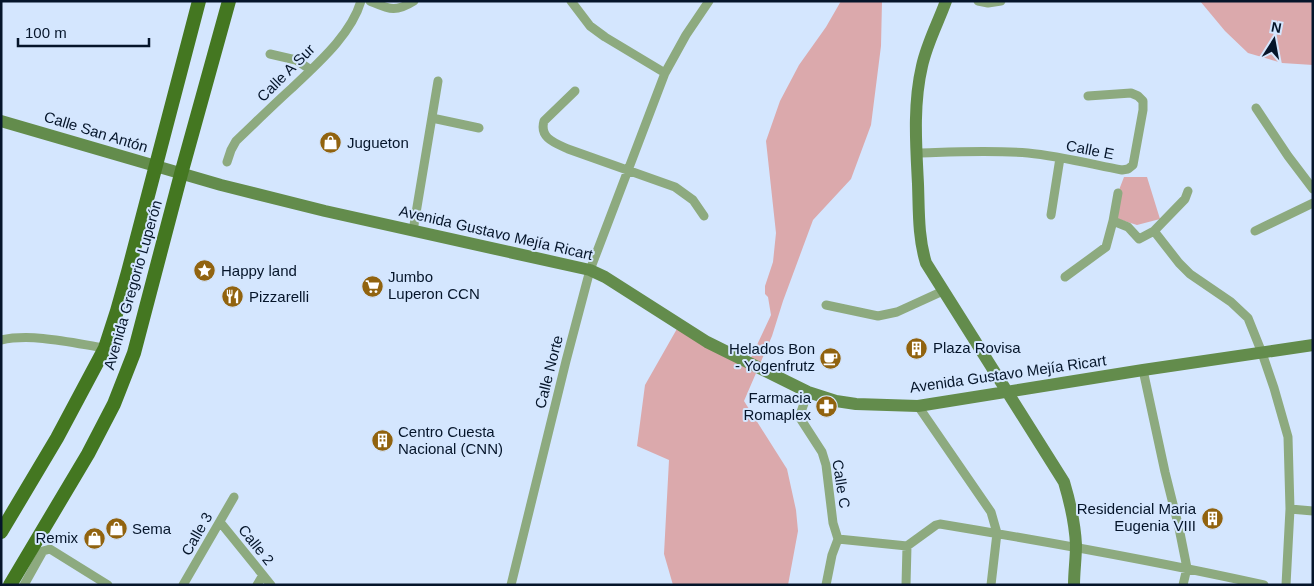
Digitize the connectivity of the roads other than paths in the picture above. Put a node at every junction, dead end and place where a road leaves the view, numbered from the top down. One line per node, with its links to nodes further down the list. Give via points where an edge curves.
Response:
1 (199, 1): 24 (main road, Avenida Gregorio Luperón)
2 (229, 1): 26 (main road, Avenida Gregorio Luperón)
3 (361, 1): 12 (street, Calle A Sur, via 348,29)
4 (370, 1): 5 (street, via 394,9)
5 (414, 1)
6 (571, 1): 13 (street, via 590,26 604,37)
7 (709, 1): 13 (street, Calle Norte)
8 (946, 1): 21 (street, via 919,80)
9 (978, 1): 10 (street)
10 (1001, 1)
11 (270, 54): 12 (street, via 296,60)
12 (311, 70): 23 (street, Calle A Sur, via 236,141)
13 (665, 73): 25 (street, Calle Norte)
14 (438, 81): 18 (street)
15 (576, 91): 25 (street, via 544,121 543,132 568,149)
16 (1088, 96): 22 (street, Calle E, via 1131,93 1143,101 1133,164 1122,170)
17 (1256, 108): 27 (street)
18 (432, 118): 20 (street); 34 (street)
19 (1, 121): 24 (street, Calle San Antón)
20 (480, 128)
21 (917, 153): 22 (street, Calle E, via 973,151); 39 (street, via 922,249 926,264)
22 (1060, 158): 31 (street)
23 (227, 162)
24 (155, 166): 26 (street, Calle San Antón); 43 (main road, Avenida Gregorio Luperón)
25 (629, 170): 32 (street, via 675,187 692,200); 37 (street, Calle Norte)
26 (181, 174): 34 (street, Avenida Gustavo Mejía Ricart); 60 (main road, Avenida Gregorio Luperón, via 134,353 114,404)
27 (1313, 189)
28 (1188, 191): 36 (street, via 1186,199)
29 (1118, 193): 33 (street)
30 (1313, 203): 35 (street)
31 (1051, 215)
32 (704, 216)
33 (1113, 221): 36 (street, via 1128,227 1139,239); 38 (street, via 1106,247)
34 (413, 231): 37 (street, Avenida Gustavo Mejía Ricart)
35 (1255, 231)
36 (1154, 232): 44 (street, via 1190,274 1248,318)
37 (590, 270): 46 (street, Avenida Gustavo Mejía Ricart, via 707,342); 66 (street, Calle Norte)
38 (1066, 277)
39 (943, 291): 40 (street, via 898,312 878,316); 47 (street)
40 (826, 305)
41 (1, 340): 43 (street, via 51,339)
42 (1313, 345): 44 (street, Avenida Gustavo Mejía Ricart)
43 (105, 348): 53 (main road, Avenida Gregorio Luperón)
44 (1262, 353): 45 (street, Avenida Gustavo Mejía Ricart); 50 (street, via 1288,437)
45 (1144, 370): 47 (street, Avenida Gustavo Mejía Ricart); 58 (street)
46 (808, 392): 48 (street, Avenida Gustavo Mejía Ricart, via 856,404); 55 (street, Calle C, via 800,418 822,452)
47 (1008, 392): 48 (street, Avenida Gustavo Mejía Ricart); 57 (street, via 1064,482)
48 (918, 406): 54 (street, via 992,512)
49 (234, 497): 52 (street, Calle 3)
50 (1290, 509): 51 (street); 73 (street)
51 (1313, 511)
52 (220, 522): 59 (street, Calle 2); 63 (street, Calle 3)
53 (1, 532)
54 (997, 533): 56 (street, via 940,524); 57 (street); 69 (street)
55 (838, 538): 56 (street); 67 (street)
56 (907, 546): 68 (street)
57 (1076, 546): 58 (street); 70 (street)
58 (1187, 568): 71 (street); 72 (street)
59 (262, 575): 64 (street); 65 (street, Calle 2)
60 (10, 585)
61 (24, 585): 62 (street, via 43,551 50,549)
62 (108, 585)
63 (183, 585)
64 (256, 585)
65 (271, 585)
66 (511, 585)
67 (826, 585)
68 (906, 585)
69 (991, 585)
70 (1074, 585)
71 (1183, 585)
72 (1264, 585)
73 (1286, 585)

